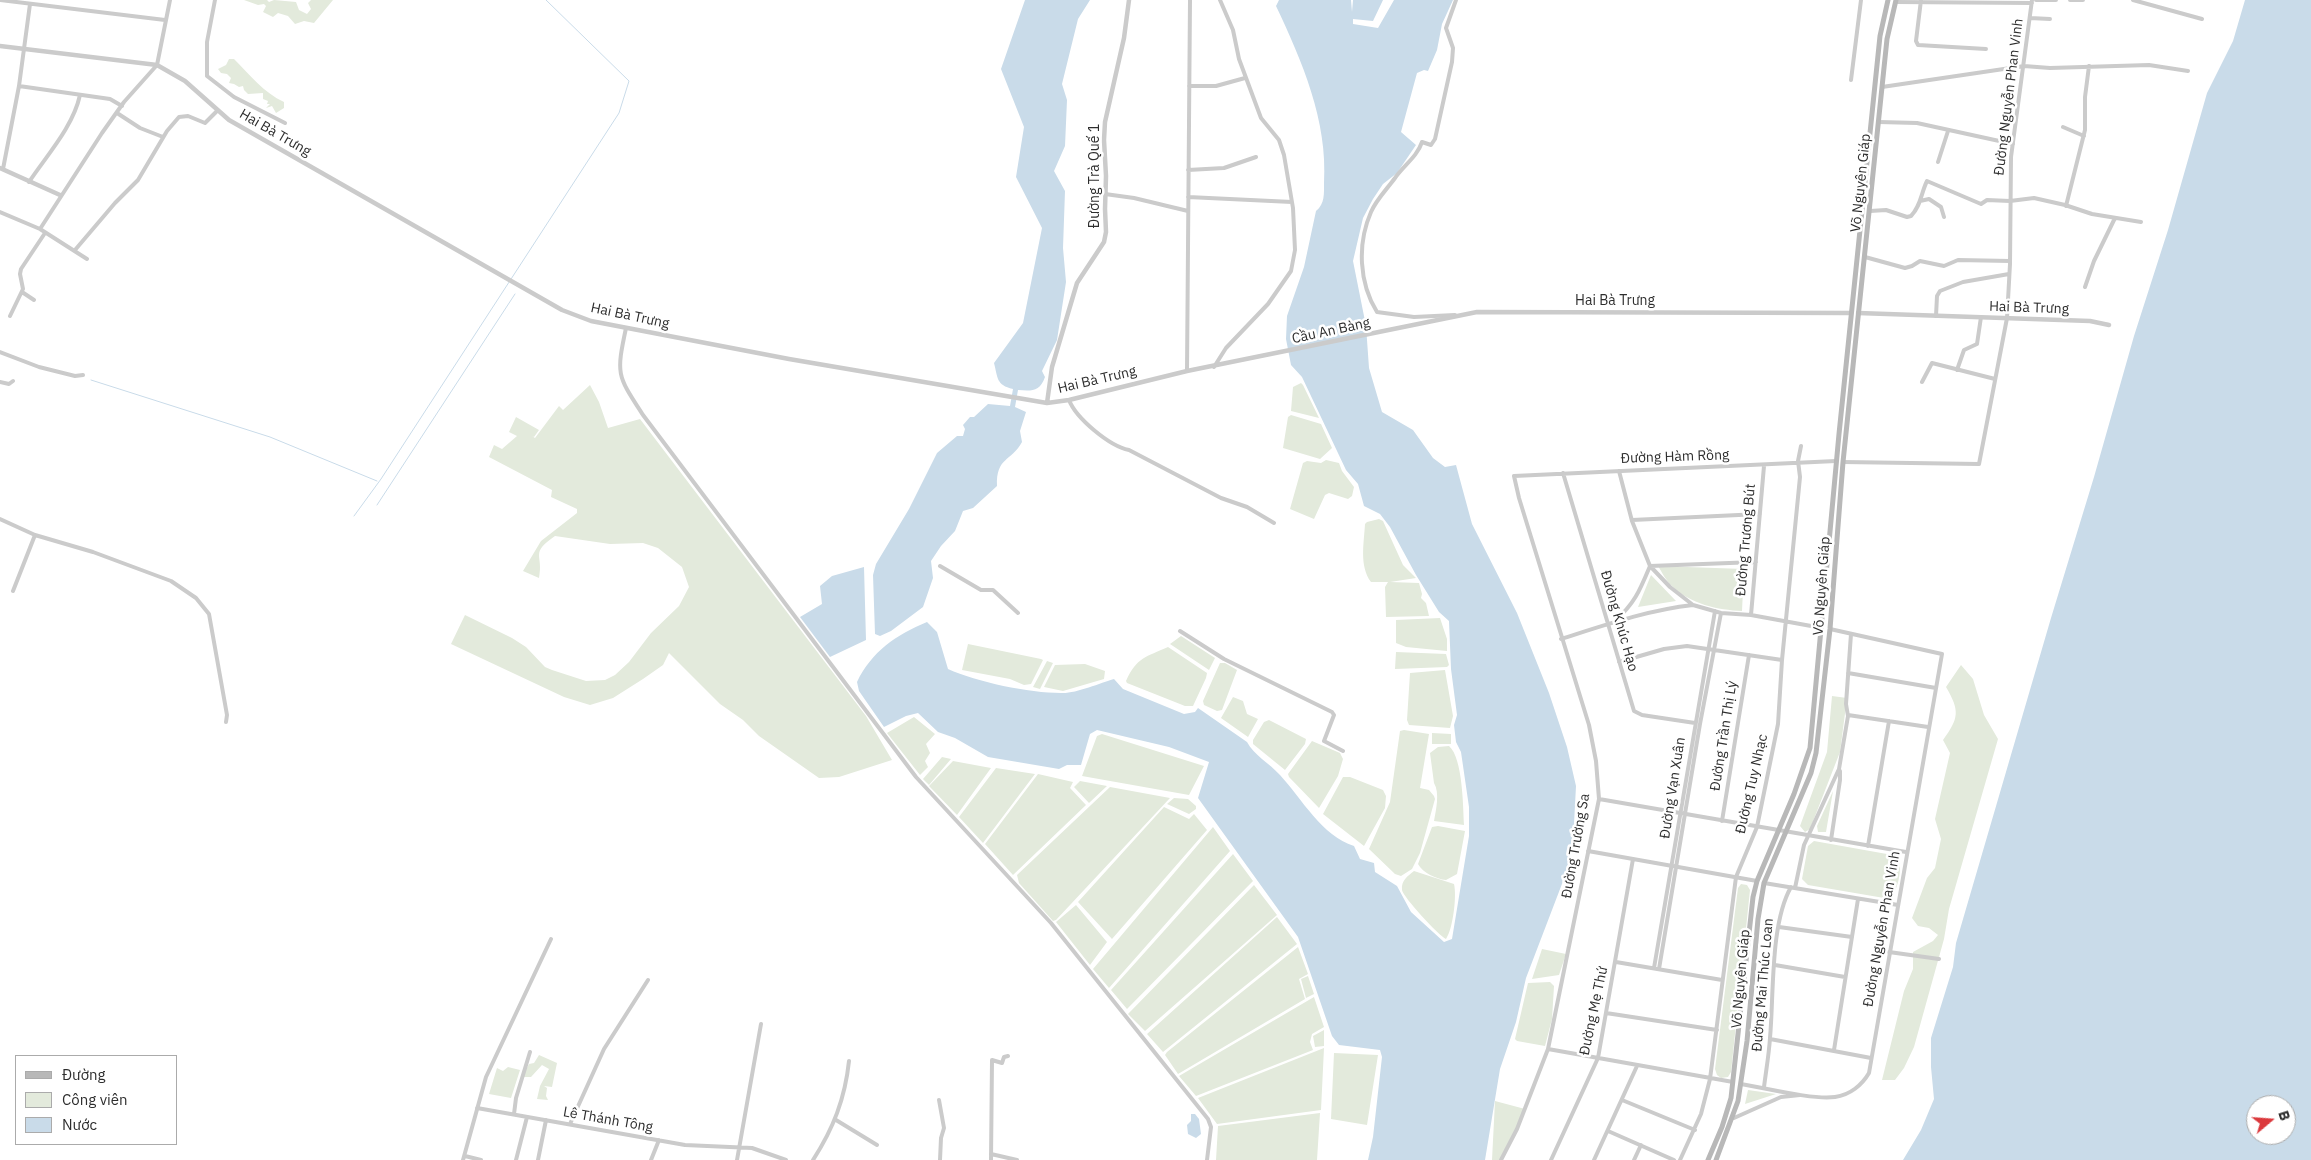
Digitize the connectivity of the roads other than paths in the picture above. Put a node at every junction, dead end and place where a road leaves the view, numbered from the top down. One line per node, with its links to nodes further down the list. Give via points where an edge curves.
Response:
1 (0, 0): 18 (street)
2 (170, 0): 22 (street)
3 (215, 0): 40 (street, via 207,42 207,76 234,97)
4 (1129, 0): 51 (street, Đường Trà Quế 1, via 1105,122)
5 (1190, 0): 33 (street)
6 (1220, 0): 30 (street, via 1233,30)
7 (1456, 0): 77 (street, via 1446,28 1453,48 1452,62 1435,139 1431,146 1422,142 1418,152 1371,212 1364,237 1362,266 1366,289 1377,312 1414,317)
8 (1861, 0): 31 (street)
9 (1893, 0): 17 (street); 34 (main road, Võ Nguyên Giáp); 74 (main road, Võ Nguyên Giáp, via 1880,36)
10 (2036, 0): 11 (street)
11 (2056, 0)
12 (2070, 0): 13 (street)
13 (2083, 0)
14 (2132, 0): 20 (street)
15 (1963, 1): 16 (street); 17 (street)
16 (2032, 1): 19 (street, Đường Nguyễn Phan Vinh)
17 (1920, 2): 24 (street, via 1918,45)
18 (30, 4): 22 (street); 25 (street)
19 (2030, 18): 21 (street); 27 (street, Đường Nguyễn Phan Vinh)
20 (2202, 18)
21 (2050, 19)
22 (165, 20): 26 (street)
23 (0, 46): 25 (street, Hai Bà Trưng)
24 (1986, 49)
25 (24, 50): 26 (street, Hai Bà Trưng); 32 (street)
26 (157, 65): 36 (street); 37 (street, Hai Bà Trưng, via 185,82)
27 (2024, 66): 28 (street); 34 (street); 45 (street, Đường Nguyễn Phan Vinh)
28 (2089, 66): 29 (street, via 2149,65); 43 (street)
29 (2188, 71)
30 (1246, 78): 33 (street, via 1216,86); 55 (street, via 1261,118 1279,140)
31 (1851, 80)
32 (19, 86): 35 (street); 48 (street)
33 (1188, 86): 49 (street)
34 (1882, 87): 39 (main road, Võ Nguyên Giáp)
35 (80, 95): 36 (street, via 110,99); 50 (street, via 69,124)
36 (122, 106): 38 (street)
37 (217, 110): 44 (street, via 205,123 182,116); 82 (street, Hai Bà Trưng, via 229,120 562,310 591,321)
38 (117, 113): 44 (street, via 140,128); 52 (street)
39 (1879, 122): 42 (street, via 1917,124); 58 (main road, Võ Nguyên Giáp)
40 (285, 123)
41 (2063, 127): 43 (street)
42 (1948, 131): 45 (street); 47 (street)
43 (2084, 136): 57 (street)
44 (163, 137): 66 (street, via 138,180)
45 (2013, 144): 56 (street, Đường Nguyễn Phan Vinh)
46 (1256, 157): 49 (street, via 1224,168)
47 (1938, 162)
48 (2, 168): 50 (street)
49 (1188, 170): 53 (street)
50 (29, 182): 52 (street)
51 (1106, 194): 59 (street); 95 (street, Đường Trà Quế 1, via 1104,242 1077,283 1052,367)
52 (60, 195): 64 (street)
53 (1188, 197): 55 (street); 59 (street)
54 (1920, 201): 56 (street, via 1927,181 1981,204 1986,200); 58 (street, via 1910,217 1886,210); 61 (street, via 1929,199 1938,204)
55 (1292, 202): 86 (street, via 1295,250 1291,271 1268,304 1226,348)
56 (2010, 202): 57 (street, via 2034,198); 69 (street, Đường Nguyễn Phan Vinh)
57 (2066, 206): 62 (street)
58 (1870, 210): 67 (main road, Võ Nguyên Giáp)
59 (1188, 211): 88 (street)
60 (0, 212): 64 (street)
61 (1944, 217)
62 (2114, 218): 63 (street); 71 (street)
63 (2141, 222)
64 (40, 229): 65 (street)
65 (45, 233): 66 (street); 72 (street, via 21,269)
66 (75, 250): 68 (street)
67 (1865, 257): 69 (street, via 1906,268 1920,261 1944,266 1958,260); 75 (main road, Võ Nguyên Giáp)
68 (87, 259)
69 (2010, 261): 70 (street, Đường Nguyễn Phan Vinh)
70 (2010, 274): 78 (street, via 1963,282 1940,291); 80 (street, Đường Nguyễn Phan Vinh)
71 (2084, 287)
72 (22, 292): 73 (street); 76 (street)
73 (34, 300)
74 (1851, 313): 75 (main road); 77 (street, Hai Bà Trưng, via 1490,312); 97 (main road, Võ Nguyên Giáp)
75 (1858, 313): 78 (street, Hai Bà Trưng); 98 (main road, Võ Nguyên Giáp)
76 (10, 316)
77 (1458, 316): 83 (street, Hai Bà Trưng)
78 (1936, 316): 79 (street, Hai Bà Trưng)
79 (1981, 317): 80 (street, Hai Bà Trưng); 87 (street, via 1978,342 1964,350)
80 (2006, 318): 81 (street, Hai Bà Trưng, via 2090,321); 90 (street, Đường Nguyễn Phan Vinh)
81 (2109, 325)
82 (626, 328): 95 (street, Hai Bà Trưng); 218 (street, via 619,369 622,383 643,415 911,770 1051,923 1208,1119 1211,1127)
83 (1382, 331): 85 (street, Cầu An Bàng)
84 (0, 352): 89 (street, via 39,367 75,376)
85 (1286, 352): 86 (street, Hai Bà Trưng)
86 (1214, 367): 88 (street, Hai Bà Trưng)
87 (1957, 370): 90 (street); 93 (street, via 1930,364)
88 (1187, 371): 94 (street, Hai Bà Trưng)
89 (84, 375)
90 (1995, 379): 98 (street, Đường Nguyễn Phan Vinh, via 1979,464)
91 (13, 381): 92 (street, via 9,384)
92 (0, 382)
93 (1922, 382)
94 (1069, 400): 95 (street, Hai Bà Trưng); 107 (street, via 1087,424 1122,449 1221,498 1247,507)
95 (1047, 402)
96 (1801, 446): 99 (street, Đường Tuy Nhạc)
97 (1836, 461): 99 (street, Đường Hàm Rồng); 121 (main road, Võ Nguyên Giáp)
98 (1843, 462): 122 (main road, Võ Nguyên Giáp)
99 (1800, 465): 100 (street, Đường Hàm Rồng); 119 (street, Đường Tuy Nhạc)
100 (1764, 466): 101 (street, Đường Hàm Rồng); 104 (street, Đường Trương Bút)
101 (1619, 471): 102 (street, Đường Hàm Rồng); 106 (street)
102 (1563, 473): 103 (street, Đường Hàm Rồng); 120 (street, Đường Khúc Hạo)
103 (1514, 476): 125 (street, Đường Trường Sa)
104 (1760, 514): 106 (street); 109 (street, Đường Trương Bút)
105 (0, 519): 108 (street)
106 (1632, 520): 111 (street)
107 (1274, 524)
108 (35, 535): 112 (street); 135 (street, via 171,581 196,598 209,614)
109 (1756, 562): 111 (street); 117 (street, Đường Trương Bút)
110 (940, 566): 115 (street, via 981,590 993,590)
111 (1650, 566): 113 (street); 118 (street, via 1638,597)
112 (13, 591)
113 (1693, 605): 114 (street); 118 (street)
114 (1715, 611): 116 (street); 126 (street, Đường Vạn Xuân)
115 (1018, 613)
116 (1721, 613): 117 (street); 127 (street, Đường Vạn Xuân)
117 (1751, 616): 119 (street)
118 (1616, 621): 120 (street)
119 (1786, 622): 121 (street); 129 (street, Đường Tuy Nhạc)
120 (1608, 624): 125 (street); 130 (street, Đường Khúc Hạo)
121 (1822, 628): 122 (main road); 146 (main road, Võ Nguyên Giáp, via 1810,748)
122 (1830, 629): 124 (street); 147 (main road, Võ Nguyên Giáp, via 1816,753 1811,773)
123 (1180, 631): 139 (street, via 1224,659 1332,712 1334,715 1324,741)
124 (1851, 634): 131 (street, Đường Mai Thúc Loan); 132 (street, Đường Nguyễn Phan Vinh, via 1942,654)
125 (1561, 638): 141 (street, Đường Trường Sa, via 1588,725 1596,761)
126 (1708, 647): 127 (street); 130 (street, via 1672,647); 136 (street, Đường Vạn Xuân)
127 (1713, 648): 128 (street); 137 (street, Đường Vạn Xuân)
128 (1749, 655): 129 (street); 144 (street, Đường Trần Thị Lý)
129 (1782, 660): 145 (street, Đường Tuy Nhạc, via 1778,724)
130 (1619, 662): 136 (street, Đường Khúc Hạo, via 1634,711)
131 (1848, 673): 132 (street); 133 (street, Đường Mai Thúc Loan)
132 (1936, 688): 138 (street, Đường Nguyễn Phan Vinh)
133 (1848, 715): 134 (street); 140 (street, Đường Mai Thúc Loan)
134 (1889, 721): 138 (street); 150 (street)
135 (226, 722)
136 (1695, 723): 137 (street, Đường Khúc Hạo); 142 (street, Đường Vạn Xuân)
137 (1700, 724): 143 (street, Đường Vạn Xuân)
138 (1928, 727): 152 (street, Đường Nguyễn Phan Vinh)
139 (1343, 751)
140 (1839, 769): 148 (street, Đường Mai Thúc Loan); 149 (street, Đường Mai Thúc Loan)
141 (1598, 799): 142 (street); 151 (street, Đường Trường Sa)
142 (1680, 813): 143 (street); 154 (street, Đường Vạn Xuân)
143 (1686, 814): 144 (street); 155 (street, Đường Vạn Xuân)
144 (1722, 821): 145 (street)
145 (1756, 827): 146 (street); 156 (street, Đường Tuy Nhạc)
146 (1778, 830): 147 (street); 157 (main road, Võ Nguyên Giáp)
147 (1785, 832): 148 (street); 158 (main road, Võ Nguyên Giáp)
148 (1810, 836): 149 (street); 159 (street, Đường Mai Thúc Loan, via 1802,852)
149 (1831, 840): 150 (street)
150 (1868, 846): 152 (street)
151 (1588, 851): 153 (street); 178 (street, Đường Trường Sa)
152 (1906, 852): 161 (street, Đường Nguyễn Phan Vinh)
153 (1633, 859): 154 (street); 167 (street, Đường Mẹ Thứ)
154 (1671, 867): 155 (street); 169 (street, Đường Vạn Xuân)
155 (1677, 868): 156 (street); 170 (street, Đường Vạn Xuân)
156 (1736, 877): 157 (street); 173 (street, Đường Tuy Nhạc)
157 (1756, 881): 158 (main road); 187 (main road, Võ Nguyên Giáp)
158 (1764, 883): 159 (street); 188 (main road, Võ Nguyên Giáp)
159 (1793, 887): 160 (street); 162 (street, Đường Mai Thúc Loan, via 1782,902)
160 (1858, 899): 161 (street); 163 (street)
161 (1898, 905): 165 (street, Đường Nguyễn Phan Vinh)
162 (1779, 927): 163 (street); 168 (street, Đường Mai Thúc Loan)
163 (1852, 937): 171 (street)
164 (551, 939): 193 (street, via 493,1062)
165 (1890, 952): 166 (street); 183 (street, Đường Nguyễn Phan Vinh)
166 (1939, 959)
167 (1616, 962): 169 (street); 174 (street, Đường Mẹ Thứ)
168 (1775, 965): 171 (street); 177 (street, Đường Mai Thúc Loan)
169 (1654, 968): 170 (street)
170 (1659, 969): 173 (street)
171 (1845, 977): 179 (street)
172 (648, 980): 199 (street, via 604,1049)
173 (1722, 980): 176 (street, Đường Tuy Nhạc)
174 (1606, 1013): 176 (street); 182 (street, Đường Mẹ Thứ)
175 (761, 1024): 205 (street)
176 (1717, 1030): 186 (street, Đường Tuy Nhạc)
177 (1770, 1039): 179 (street); 189 (street, Đường Mai Thúc Loan)
178 (1548, 1049): 182 (street); 219 (street, Đường Trường Sa, via 1517,1129)
179 (1834, 1050): 183 (street)
180 (530, 1052): 194 (street)
181 (1008, 1056): 206 (street, via 1002,1063 992,1060)
182 (1598, 1058): 185 (street); 220 (street, Đường Mẹ Thứ)
183 (1871, 1058): 190 (street, Đường Nguyễn Phan Vinh, via 1869,1073 1854,1089 1835,1097)
184 (849, 1062): 198 (street)
185 (1638, 1066): 186 (street); 192 (street)
186 (1710, 1079): 187 (street); 200 (street, Đường Tuy Nhạc)
187 (1733, 1082): 188 (main road); 225 (main road, Võ Nguyên Giáp, via 1726,1115)
188 (1741, 1084): 189 (street, Đường Nguyễn Phan Vinh); 196 (main road, Võ Nguyên Giáp)
189 (1764, 1087): 190 (street, Đường Nguyễn Phan Vinh)
190 (1804, 1095): 196 (street, via 1781,1097)
191 (939, 1100): 215 (street, via 944,1128)
192 (1622, 1100): 200 (street); 201 (street)
193 (477, 1108): 194 (street, Lê Thánh Tông); 207 (street)
194 (514, 1114): 195 (street, Lê Thánh Tông)
195 (527, 1117): 197 (street, Lê Thánh Tông); 209 (street)
196 (1734, 1118): 226 (main road, Võ Nguyên Giáp)
197 (546, 1120): 199 (street, Lê Thánh Tông); 210 (street)
198 (836, 1120): 203 (street); 214 (street)
199 (570, 1124): 202 (street, Lê Thánh Tông)
200 (1695, 1130): 224 (street, Đường Tuy Nhạc)
201 (1608, 1131): 204 (street); 221 (street)
202 (659, 1140): 205 (street, Lê Thánh Tông, via 685,1145); 211 (street)
203 (876, 1145)
204 (1641, 1146): 222 (street); 223 (street)
205 (740, 1147): 212 (street); 213 (street, Lê Thánh Tông)
206 (991, 1154): 216 (street); 217 (street)
207 (464, 1158): 208 (street)
208 (481, 1160)
209 (516, 1160)
210 (538, 1160)
211 (651, 1160)
212 (737, 1160)
213 (786, 1160)
214 (812, 1160)
215 (940, 1160)
216 (991, 1160)
217 (1018, 1160)
218 (1207, 1160)
219 (1501, 1160)
220 (1551, 1160)
221 (1594, 1160)
222 (1634, 1160)
223 (1674, 1160)
224 (1680, 1160)
225 (1708, 1160)
226 (1716, 1160)

